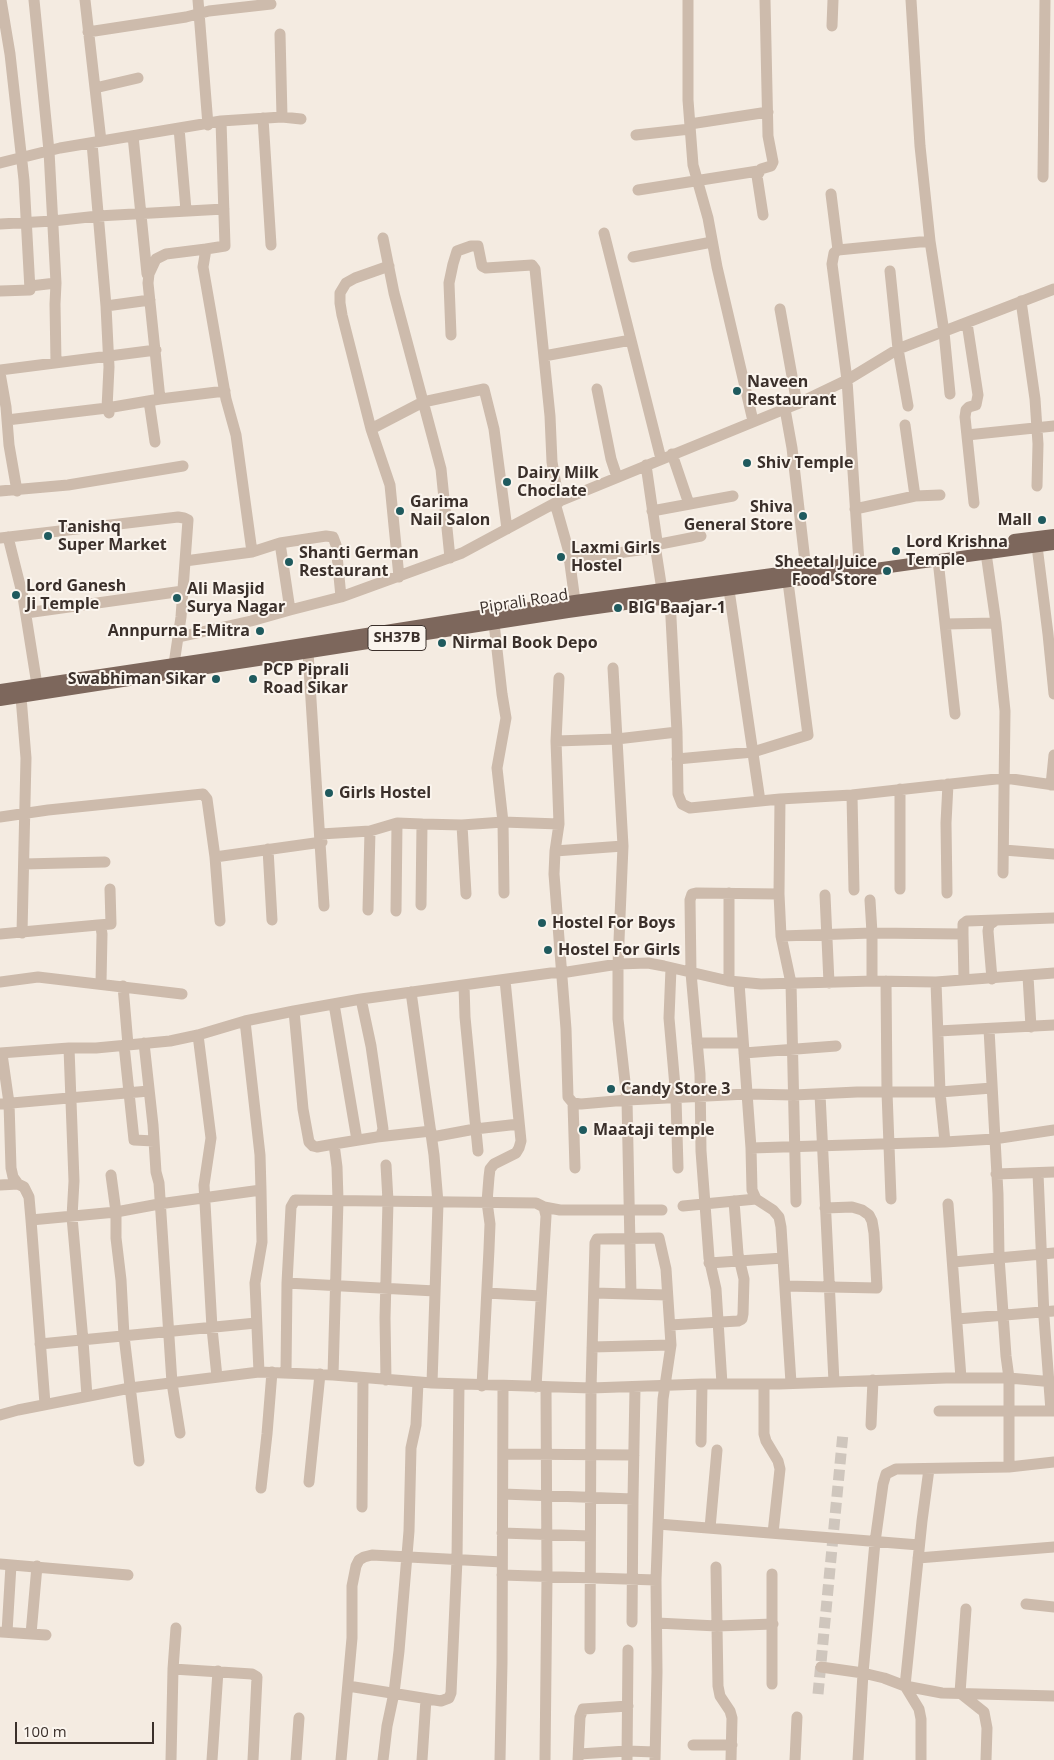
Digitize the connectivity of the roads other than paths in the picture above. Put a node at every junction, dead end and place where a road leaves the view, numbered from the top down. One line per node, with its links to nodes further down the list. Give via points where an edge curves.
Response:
1 (1, 0): 30 (street)
2 (34, 0): 29 (street)
3 (85, 0): 13 (street)
4 (198, 0): 11 (street)
5 (688, 0): 24 (street)
6 (765, 0): 18 (street)
7 (833, 0): 12 (street)
8 (911, 0): 47 (street, via 920,146)
9 (1045, 0): 17 (street)
10 (271, 4): 11 (street)
11 (199, 14): 13 (street); 23 (street)
12 (832, 26)
13 (88, 32): 16 (street)
14 (280, 34): 19 (street)
15 (138, 78): 16 (street)
16 (95, 88): 28 (street)
17 (1049, 95): 33 (street)
18 (768, 112): 24 (street); 32 (street, via 773,162)
19 (282, 116): 20 (street); 21 (street)
20 (263, 118): 22 (street); 49 (street)
21 (301, 119)
22 (221, 122): 23 (street); 37 (street)
23 (208, 125): 25 (street)
24 (690, 126): 26 (street); 34 (street)
25 (179, 128): 27 (street); 38 (street)
26 (636, 135)
27 (133, 136): 28 (street); 39 (street)
28 (96, 142): 29 (street); 41 (street)
29 (49, 151): 30 (street); 43 (street)
30 (21, 159): 31 (street); 42 (street)
31 (0, 164)
32 (758, 171): 34 (street); 40 (street)
33 (1043, 178)
34 (697, 180): 35 (street); 48 (street)
35 (638, 190)
36 (831, 194): 51 (street)
37 (224, 208): 38 (street); 50 (street, via 226,246)
38 (186, 210): 39 (street)
39 (140, 213): 41 (street); 55 (street)
40 (764, 215)
41 (98, 216): 43 (street); 62 (street)
42 (26, 221): 43 (street); 44 (street); 57 (street)
43 (52, 221): 56 (street)
44 (0, 224)
45 (604, 233): 67 (street)
46 (383, 238): 53 (street)
47 (930, 241): 51 (street); 65 (street)
48 (712, 242): 52 (street); 86 (street)
49 (271, 245)
50 (206, 249): 55 (street, via 166,254 156,259); 77 (street, via 203,267)
51 (838, 250): 74 (street, via 832,264)
52 (633, 257)
53 (389, 266): 80 (street); 89 (street, via 355,278 340,294 342,315)
54 (890, 271): 68 (street)
55 (148, 282): 60 (street)
56 (56, 283): 57 (street); 72 (street)
57 (30, 286): 59 (street, via 30,290)
58 (1054, 289): 61 (street)
59 (0, 291)
60 (150, 300): 62 (street); 69 (street)
61 (1021, 301): 64 (street); 90 (street)
62 (106, 306): 70 (street)
63 (780, 308): 81 (street)
64 (967, 323): 65 (street); 91 (street, via 978,395 976,405 969,407 964,417)
65 (944, 332): 68 (street); 78 (street)
66 (451, 335): 71 (street, via 449,283 453,264 457,251 478,246 482,266 486,268 532,265 535,269)
67 (631, 340): 71 (street); 93 (street)
68 (898, 349): 74 (street); 82 (street)
69 (156, 350): 70 (street); 79 (street)
70 (108, 356): 72 (street); 84 (street)
71 (544, 356): 103 (street)
72 (56, 362): 73 (street)
73 (0, 371): 76 (street)
74 (847, 380): 81 (street); 106 (street)
75 (597, 389): 96 (street)
76 (1, 390): 85 (street)
77 (225, 391): 79 (street); 116 (street, via 236,435)
78 (950, 394)
79 (154, 400): 84 (street); 92 (street)
80 (423, 402): 89 (street); 108 (street, via 484,389 494,429); 118 (street, via 441,469)
81 (797, 404): 83 (street)
82 (908, 406)
83 (785, 409): 86 (street); 123 (street)
84 (108, 411): 85 (street)
85 (7, 420): 99 (street)
86 (753, 421): 93 (street)
87 (905, 425): 102 (street)
88 (1054, 426): 90 (street)
89 (371, 428): 124 (street, via 390,485)
90 (1037, 428): 91 (street); 97 (street)
91 (968, 435): 104 (street)
92 (155, 442)
93 (666, 457): 94 (street); 105 (street)
94 (646, 465): 96 (street); 107 (street)
95 (183, 466): 99 (street)
96 (617, 477): 103 (street)
97 (1037, 486)
98 (0, 491): 99 (street)
99 (17, 491)
100 (940, 495): 102 (street)
101 (733, 496): 105 (street)
102 (915, 496): 106 (street)
103 (557, 502): 108 (street); 119 (street)
104 (974, 503)
105 (689, 504): 107 (street)
106 (855, 509): 122 (street)
107 (652, 511): 114 (street)
108 (507, 529): 118 (street)
109 (1054, 535): 122 (main road)
110 (700, 536): 114 (street)
111 (4, 538): 121 (street, via 184,518 188,520); 132 (street)
112 (280, 543): 116 (street); 129 (street, via 333,537); 131 (street)
113 (1054, 544): 115 (main road, Piprali Road / SH37B)
114 (655, 545): 119 (street); 128 (street)
115 (1037, 546): 117 (main road, Piprali Road / SH37B); 143 (street)
116 (252, 552): 121 (street)
117 (986, 553): 120 (main road, Piprali Road / SH37B); 134 (street)
118 (450, 558): 124 (street)
119 (570, 560): 130 (street)
120 (938, 560): 125 (main road, Piprali Road / SH37B); 135 (street)
121 (185, 562): 127 (street)
122 (859, 563): 123 (main road)
123 (806, 570): 128 (main road)
124 (399, 577): 129 (street)
125 (788, 582): 126 (main road, Piprali Road / SH37B); 150 (street, via 808,735)
126 (729, 590): 128 (main road, Piprali Road / SH37B); 150 (street)
127 (183, 591): 132 (street); 136 (street)
128 (666, 594): 130 (main road); 133 (main road, Piprali Road / SH37B); 147 (street)
129 (341, 597): 131 (street)
130 (575, 601): 138 (main road)
131 (290, 610): 136 (street)
132 (26, 613): 141 (street)
133 (494, 623): 137 (main road, Piprali Road / SH37B); 162 (street, via 506,718 497,768)
134 (996, 623): 135 (street); 153 (street, via 1005,711)
135 (945, 624): 146 (street)
136 (179, 637): 138 (street)
137 (308, 652): 144 (main road, Piprali Road / SH37B); 168 (street)
138 (174, 664): 141 (main road)
139 (613, 668): 148 (street)
140 (559, 678): 149 (street)
141 (37, 685): 142 (main road)
142 (0, 690)
143 (1054, 694)
144 (21, 697): 145 (main road, Piprali Road / SH37B); 160 (street, via 26,758)
145 (0, 700)
146 (955, 714)
147 (677, 732): 148 (street); 152 (street)
148 (617, 739): 149 (street); 169 (street)
149 (556, 741): 165 (street)
150 (753, 752): 152 (street); 159 (street)
151 (1054, 755): 155 (street)
152 (677, 759): 159 (street, via 678,794 682,804 690,808)
153 (1005, 778): 154 (street); 155 (street); 171 (street)
154 (948, 784): 156 (street); 183 (street)
155 (1052, 785)
156 (900, 789): 157 (street); 179 (street)
157 (852, 795): 158 (street); 180 (street)
158 (780, 799): 159 (street); 185 (street)
159 (760, 801)
160 (25, 812): 161 (street); 174 (street, via 200,794 207,799); 176 (street)
161 (0, 817)
162 (503, 822): 165 (street); 166 (street); 181 (street)
163 (397, 823): 164 (street); 167 (street); 191 (street)
164 (422, 824): 166 (street); 188 (street)
165 (560, 824): 172 (street)
166 (462, 825): 184 (street)
167 (370, 831): 168 (street); 190 (street)
168 (321, 838): 170 (street); 189 (street)
169 (623, 846): 172 (street); 203 (street)
170 (268, 849): 174 (street); 194 (street)
171 (1004, 850): 173 (street); 177 (street)
172 (555, 851): 205 (street)
173 (1054, 854)
174 (215, 858): 193 (street)
175 (105, 862): 176 (street)
176 (24, 864): 197 (street)
177 (1003, 873)
178 (110, 889): 196 (street, via 111,924)
179 (900, 889)
180 (854, 890)
181 (504, 893)
182 (729, 893): 185 (street); 206 (street, via 692,894); 214 (street)
183 (948, 893)
184 (466, 894)
185 (778, 894): 202 (street)
186 (825, 895): 201 (street)
187 (870, 900): 198 (street)
188 (421, 905)
189 (324, 906)
190 (368, 910)
191 (396, 911)
192 (1054, 918): 195 (street)
193 (220, 920)
194 (272, 920)
195 (996, 920): 200 (street, via 967,921 963,924); 209 (street, via 989,925 988,931)
196 (98, 925): 197 (street); 217 (street, via 102,934)
197 (22, 933): 199 (street)
198 (872, 933): 200 (street); 201 (street); 212 (street)
199 (0, 934)
200 (962, 934): 211 (street)
201 (827, 935): 202 (street); 219 (street)
202 (781, 936): 218 (street)
203 (618, 964): 204 (street); 205 (street); 252 (street, via 618,1019)
204 (671, 968): 206 (street); 251 (street, via 669,1018)
205 (561, 973): 210 (street); 254 (street, via 568,1097)
206 (691, 973): 214 (street); 234 (street)
207 (1054, 973): 208 (street)
208 (1028, 976): 209 (street); 229 (street)
209 (992, 979): 211 (street)
210 (505, 980): 221 (street); 255 (street)
211 (964, 980): 216 (street)
212 (872, 981): 215 (street); 219 (street)
213 (0, 982): 217 (street, via 38,976)
214 (734, 982): 218 (street); 238 (street)
215 (886, 982): 216 (street); 243 (street)
216 (936, 982): 231 (street)
217 (101, 983): 220 (street)
218 (791, 983): 219 (street); 239 (street)
219 (829, 983)
220 (123, 986): 223 (street); 235 (street)
221 (464, 986): 222 (street); 256 (street)
222 (411, 992): 224 (street); 258 (street)
223 (182, 994)
224 (361, 999): 225 (street); 259 (street, via 383,1129 382,1135)
225 (334, 1004): 226 (street); 261 (street)
226 (294, 1010): 227 (street); 264 (street, via 309,1142 317,1147)
227 (245, 1021): 232 (street); 279 (street)
228 (1054, 1025): 229 (street)
229 (1031, 1027): 230 (street)
230 (989, 1029): 231 (street); 241 (street)
231 (938, 1031): 244 (street)
232 (198, 1035): 233 (street); 280 (street, via 211,1138)
233 (144, 1043): 235 (street); 242 (street)
234 (698, 1043): 238 (street); 249 (street)
235 (126, 1045): 237 (street); 245 (street)
236 (836, 1046): 239 (street)
237 (69, 1048): 240 (street); 250 (street)
238 (743, 1048): 239 (street); 246 (street)
239 (794, 1049): 248 (street)
240 (1, 1054): 253 (street)
241 (992, 1088): 244 (street); 260 (street)
242 (149, 1091): 245 (street); 262 (street)
243 (887, 1092): 244 (street); 247 (street); 265 (street)
244 (940, 1092): 263 (street)
245 (129, 1093): 250 (street); 262 (street, via 134,1140)
246 (747, 1094): 248 (street); 249 (street); 267 (street)
247 (820, 1094): 248 (street); 266 (street)
248 (794, 1095): 268 (street)
249 (701, 1096): 251 (street); 290 (street)
250 (72, 1098): 253 (street); 298 (street)
251 (676, 1098): 252 (street); 272 (street)
252 (627, 1100): 254 (street); 296 (street)
253 (4, 1103): 277 (street, via 11,1168)
254 (573, 1103): 271 (street)
255 (520, 1124): 256 (street); 286 (street, via 520,1148 490,1169)
256 (475, 1129): 258 (street); 269 (street)
257 (1054, 1130): 260 (street)
258 (431, 1134): 259 (street); 288 (street)
259 (377, 1137): 261 (street)
260 (994, 1139): 263 (street); 275 (street)
261 (357, 1140): 264 (street)
262 (154, 1141): 289 (street)
263 (946, 1142): 265 (street)
264 (334, 1144): 283 (street)
265 (889, 1145): 266 (street); 282 (street)
266 (822, 1147): 268 (street); 294 (street)
267 (751, 1148): 268 (street); 281 (street, via 752,1190)
268 (796, 1148): 287 (street)
269 (478, 1151)
270 (386, 1165): 284 (street)
271 (575, 1168)
272 (678, 1168)
273 (1054, 1172): 274 (street)
274 (1038, 1173): 275 (street); 302 (street)
275 (996, 1174): 303 (street)
276 (111, 1175): 297 (street)
277 (18, 1184): 278 (street); 299 (street, via 24,1187 28,1197)
278 (0, 1185)
279 (261, 1190): 280 (street); 323 (street, via 262,1242 254,1283)
280 (204, 1198): 289 (street); 325 (street)
281 (756, 1199): 285 (street); 304 (street, via 779,1217)
282 (892, 1199)
283 (338, 1200): 284 (street); 308 (street, via 292,1202); 309 (street)
284 (388, 1201): 288 (street); 312 (street)
285 (734, 1201): 290 (street); 305 (street)
286 (487, 1202): 288 (street); 293 (street, via 536,1203); 314 (street, via 490,1224)
287 (796, 1202)
288 (438, 1203): 313 (street)
289 (159, 1204): 297 (street); 326 (street)
290 (705, 1204): 292 (street); 306 (street)
291 (948, 1204): 307 (street)
292 (683, 1206)
293 (544, 1207): 296 (street); 318 (street)
294 (825, 1208): 311 (street); 311 (street, via 862,1210 872,1221 877,1288)
295 (662, 1210): 296 (street)
296 (629, 1211): 300 (street)
297 (116, 1212): 298 (street); 327 (street)
298 (72, 1217): 299 (street); 328 (street)
299 (32, 1220): 329 (street)
300 (630, 1239): 315 (street, via 597,1239); 316 (street); 317 (street, via 659,1238)
301 (1054, 1253): 302 (street)
302 (1042, 1254): 303 (street); 319 (street)
303 (999, 1257): 307 (street); 320 (street)
304 (783, 1258): 305 (street); 310 (street)
305 (740, 1261): 306 (street); 322 (street, via 744,1279 744,1314 738,1321)
306 (709, 1262): 322 (street, via 714,1278)
307 (952, 1262): 321 (street)
308 (287, 1283): 309 (street); 334 (street)
309 (336, 1285): 312 (street); 336 (street)
310 (785, 1286): 311 (street); 347 (street)
311 (829, 1287): 344 (street)
312 (386, 1288): 313 (street); 341 (street)
313 (435, 1291): 348 (street)
314 (487, 1293): 318 (street); 353 (street)
315 (594, 1293): 316 (street); 331 (street)
316 (631, 1294): 317 (street)
317 (668, 1294): 324 (street)
318 (541, 1296): 356 (street)
319 (1049, 1311): 320 (street); 345 (street)
320 (1004, 1315): 321 (street); 340 (street)
321 (957, 1319): 339 (street)
322 (718, 1322): 324 (street); 351 (street)
323 (256, 1323): 325 (street); 332 (street)
324 (670, 1325): 330 (street)
325 (212, 1328): 326 (street); 337 (street)
326 (169, 1332): 327 (street); 346 (street)
327 (124, 1336): 328 (street); 357 (street)
328 (83, 1341): 329 (street); 360 (street)
329 (40, 1344): 361 (street)
330 (671, 1345): 331 (street); 355 (street)
331 (592, 1347): 358 (street)
332 (259, 1372): 333 (street); 337 (street)
333 (272, 1372): 334 (street); 379 (street)
334 (286, 1372): 335 (street)
335 (320, 1374): 336 (street); 378 (street)
336 (333, 1374): 338 (street)
337 (217, 1378): 346 (street)
338 (363, 1378): 341 (street); 384 (street)
339 (961, 1378): 340 (street); 342 (street)
340 (1009, 1378): 345 (street); 363 (street)
341 (386, 1380): 343 (street)
342 (873, 1380): 344 (street); 366 (street)
343 (418, 1382): 348 (street); 394 (street)
344 (834, 1382): 347 (street)
345 (1052, 1382): 364 (street)
346 (172, 1383): 357 (street); 367 (street)
347 (791, 1383): 352 (street)
348 (432, 1384): 349 (street)
349 (459, 1384): 353 (street); 396 (street)
350 (702, 1384): 351 (street); 355 (street); 368 (street)
351 (722, 1384): 352 (street)
352 (764, 1384): 388 (street, via 764,1434 780,1469)
353 (482, 1386): 354 (street)
354 (503, 1386): 356 (street); 370 (street)
355 (665, 1386): 359 (street); 385 (street)
356 (541, 1387): 358 (street); 371 (street)
357 (130, 1388): 360 (street); 374 (street)
358 (591, 1388): 359 (street); 372 (street)
359 (635, 1388): 373 (street)
360 (87, 1396): 361 (street)
361 (45, 1404): 365 (street)
362 (939, 1411): 363 (street)
363 (1009, 1411): 364 (street); 376 (street)
364 (1052, 1411)
365 (0, 1415)
366 (871, 1425)
367 (180, 1433)
368 (702, 1442)
369 (717, 1450): 386 (street)
370 (503, 1454): 371 (street); 380 (street)
371 (546, 1454): 372 (street); 381 (street)
372 (591, 1455): 373 (street); 382 (street)
373 (634, 1455): 383 (street)
374 (139, 1461)
375 (1054, 1462): 376 (street)
376 (1009, 1467): 377 (street)
377 (929, 1469): 391 (street, via 896,1468 886,1474); 392 (street)
378 (310, 1482)
379 (261, 1488)
380 (503, 1494): 381 (street); 387 (street)
381 (547, 1496): 382 (street); 389 (street)
382 (591, 1496): 383 (street); 390 (street)
383 (632, 1499): 406 (street)
384 (362, 1507)
385 (658, 1524): 386 (street); 407 (street)
386 (710, 1528): 388 (street)
387 (502, 1533): 389 (street); 397 (street)
388 (773, 1533): 391 (street)
389 (547, 1535): 390 (street); 404 (street)
390 (590, 1536): 405 (street)
391 (875, 1542): 392 (street); 424 (street)
392 (919, 1545): 395 (street)
393 (1054, 1547): 395 (street)
394 (406, 1556): 396 (street); 426 (street, via 364,1556 356,1566 352,1586); 428 (street)
395 (918, 1558): 427 (street)
396 (458, 1559): 397 (street); 431 (street, via 451,1693 445,1700)
397 (502, 1562): 403 (street)
398 (5, 1565): 399 (street); 416 (street)
399 (37, 1566): 402 (street); 417 (street)
400 (716, 1567): 414 (street)
401 (772, 1574): 413 (street)
402 (128, 1575)
403 (502, 1575): 404 (street); 448 (street)
404 (547, 1577): 405 (street); 449 (street)
405 (591, 1578): 406 (street); 419 (street)
406 (633, 1580): 407 (street); 411 (street)
407 (656, 1580): 412 (street)
408 (1026, 1604): 409 (street)
409 (1054, 1607)
410 (966, 1609): 429 (street)
411 (632, 1622)
412 (657, 1623): 414 (street); 438 (street)
413 (773, 1624): 414 (street); 425 (street)
414 (717, 1626): 436 (street, via 718,1686 732,1718)
415 (176, 1628): 422 (street)
416 (4, 1632): 417 (street)
417 (32, 1634): 418 (street)
418 (46, 1635)
419 (590, 1649)
420 (628, 1650): 432 (street)
421 (821, 1667): 424 (street)
422 (173, 1669): 423 (street); 440 (street)
423 (218, 1671): 442 (street); 443 (street, via 258,1677)
424 (863, 1673): 427 (street); 452 (street)
425 (772, 1684)
426 (348, 1686): 428 (street); 445 (street)
427 (905, 1686): 429 (street, via 942,1694); 453 (street, via 919,1709)
428 (394, 1693): 431 (street); 446 (street)
429 (960, 1693): 430 (street); 454 (street, via 984,1712)
430 (1054, 1696)
431 (426, 1698): 447 (street)
432 (628, 1706): 437 (street); 439 (street, via 583,1710)
433 (797, 1717): 451 (street)
434 (299, 1718): 444 (street)
435 (692, 1745): 436 (street)
436 (732, 1745): 450 (street)
437 (627, 1755): 438 (street); 439 (street)
438 (655, 1756)
439 (578, 1757)
440 (171, 1760): 441 (street)
441 (181, 1760)
442 (212, 1760)
443 (253, 1760)
444 (296, 1760)
445 (341, 1760)
446 (383, 1760)
447 (422, 1760)
448 (500, 1760)
449 (544, 1760)
450 (731, 1760)
451 (795, 1760)
452 (858, 1760)
453 (921, 1760)
454 (986, 1760)

